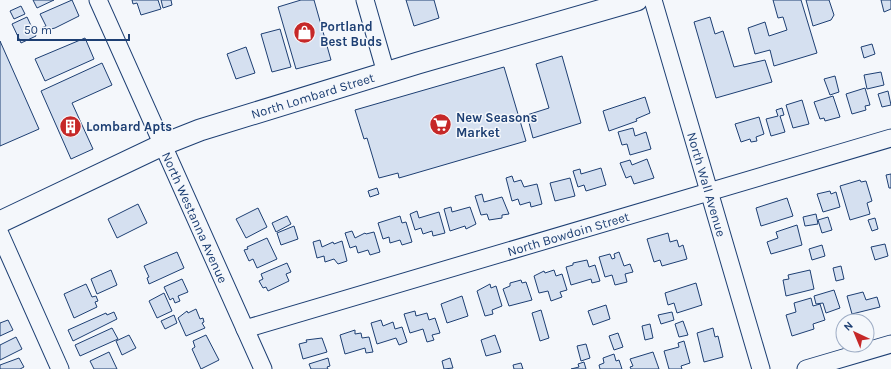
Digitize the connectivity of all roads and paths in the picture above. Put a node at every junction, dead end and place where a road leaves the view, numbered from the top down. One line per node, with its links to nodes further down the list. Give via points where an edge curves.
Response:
1 (98, 0): 7 (street, North Westanna Avenue)
2 (365, 0): 5 (street)
3 (637, 0): 5 (main road, North Lombard Street)
4 (653, 0): 8 (street, North Wall Avenue)
5 (386, 73): 7 (main road, North Lombard Street, via 227,121)
6 (891, 138): 8 (street, North Bowdoin Street)
7 (162, 145): 9 (main road, North Lombard Street); 11 (street, North Westanna Avenue)
8 (709, 191): 11 (street, North Bowdoin Street); 15 (street, North Wall Avenue)
9 (0, 222)
10 (0, 234): 13 (street)
11 (245, 329): 14 (street, North Westanna Avenue)
12 (891, 344): 16 (street)
13 (60, 369)
14 (263, 369)
15 (761, 369)
16 (806, 369)

